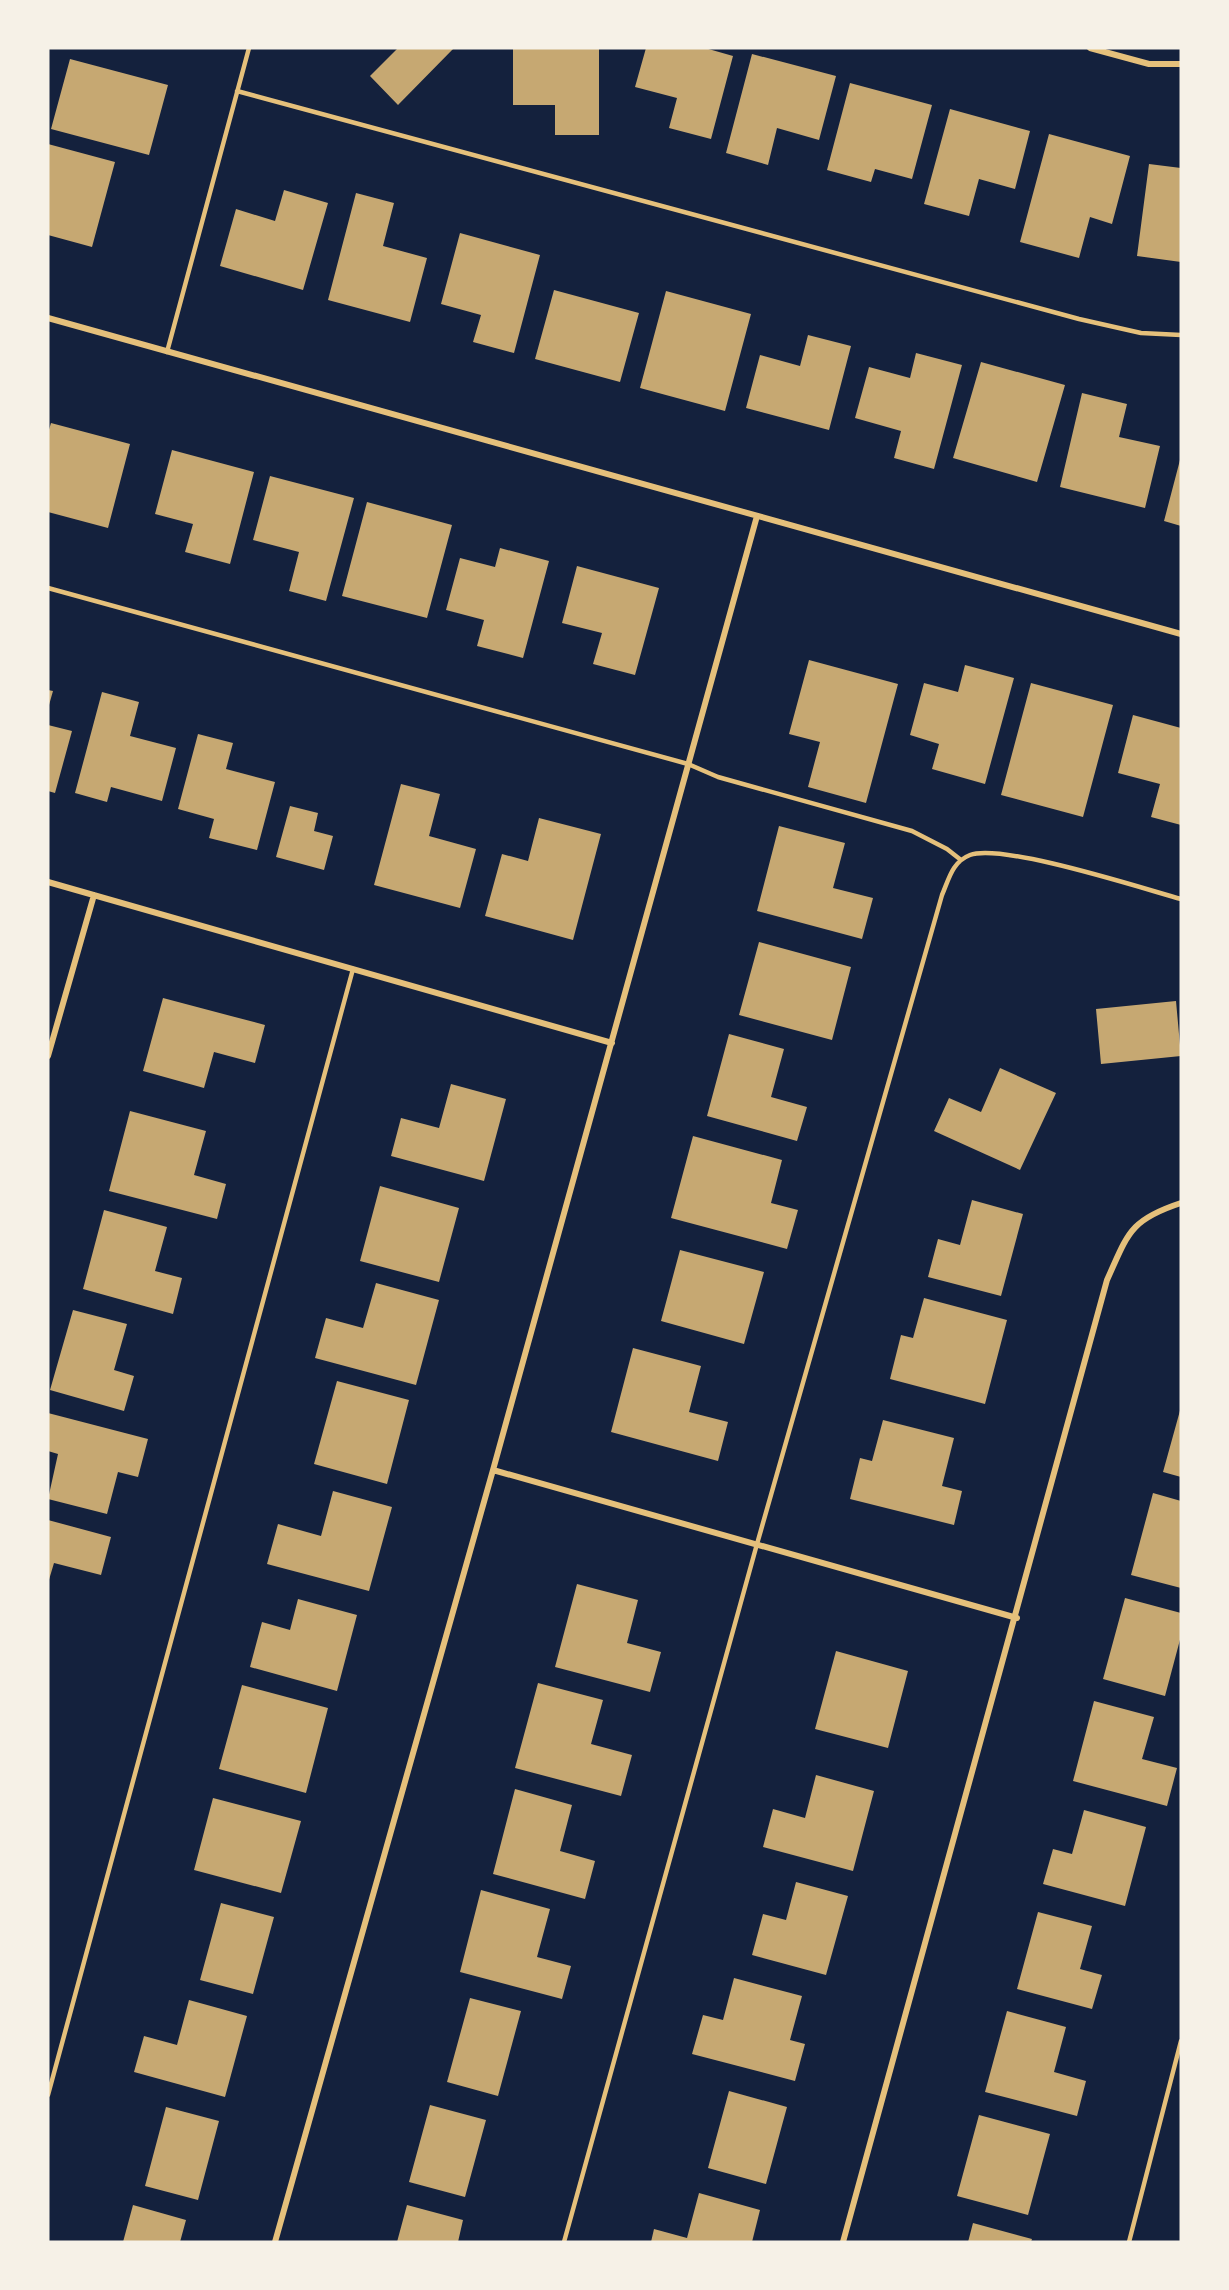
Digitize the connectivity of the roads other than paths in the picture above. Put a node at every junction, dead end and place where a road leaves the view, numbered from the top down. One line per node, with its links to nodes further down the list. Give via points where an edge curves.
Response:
1 (249, 48): 4 (lane)
2 (1090, 48): 3 (street, via 1149,64)
3 (1181, 64)
4 (237, 91): 6 (lane, via 1079,320 1141,333); 7 (lane)
5 (48, 318): 7 (street)
6 (1181, 335)
7 (167, 351): 8 (street)
8 (757, 516): 10 (street); 11 (street)
9 (48, 588): 11 (lane)
10 (1181, 634)
11 (688, 764): 12 (lane, via 718,777 912,831); 17 (street)
12 (961, 860): 15 (lane, via 986,852 1030,858); 21 (lane, via 955,864 942,895)
13 (48, 882): 14 (street)
14 (94, 895): 16 (street); 18 (street)
15 (1181, 899)
16 (354, 969): 17 (street); 24 (lane)
17 (612, 1043): 20 (street)
18 (48, 1056)
19 (1181, 1203): 22 (street, via 1158,1211 1129,1231 1107,1280)
20 (493, 1470): 21 (street); 25 (street)
21 (756, 1545): 22 (street); 26 (lane)
22 (1017, 1618): 27 (street)
23 (1181, 2041): 28 (lane)
24 (48, 2096)
25 (275, 2242)
26 (564, 2242)
27 (843, 2242)
28 (1129, 2242)

